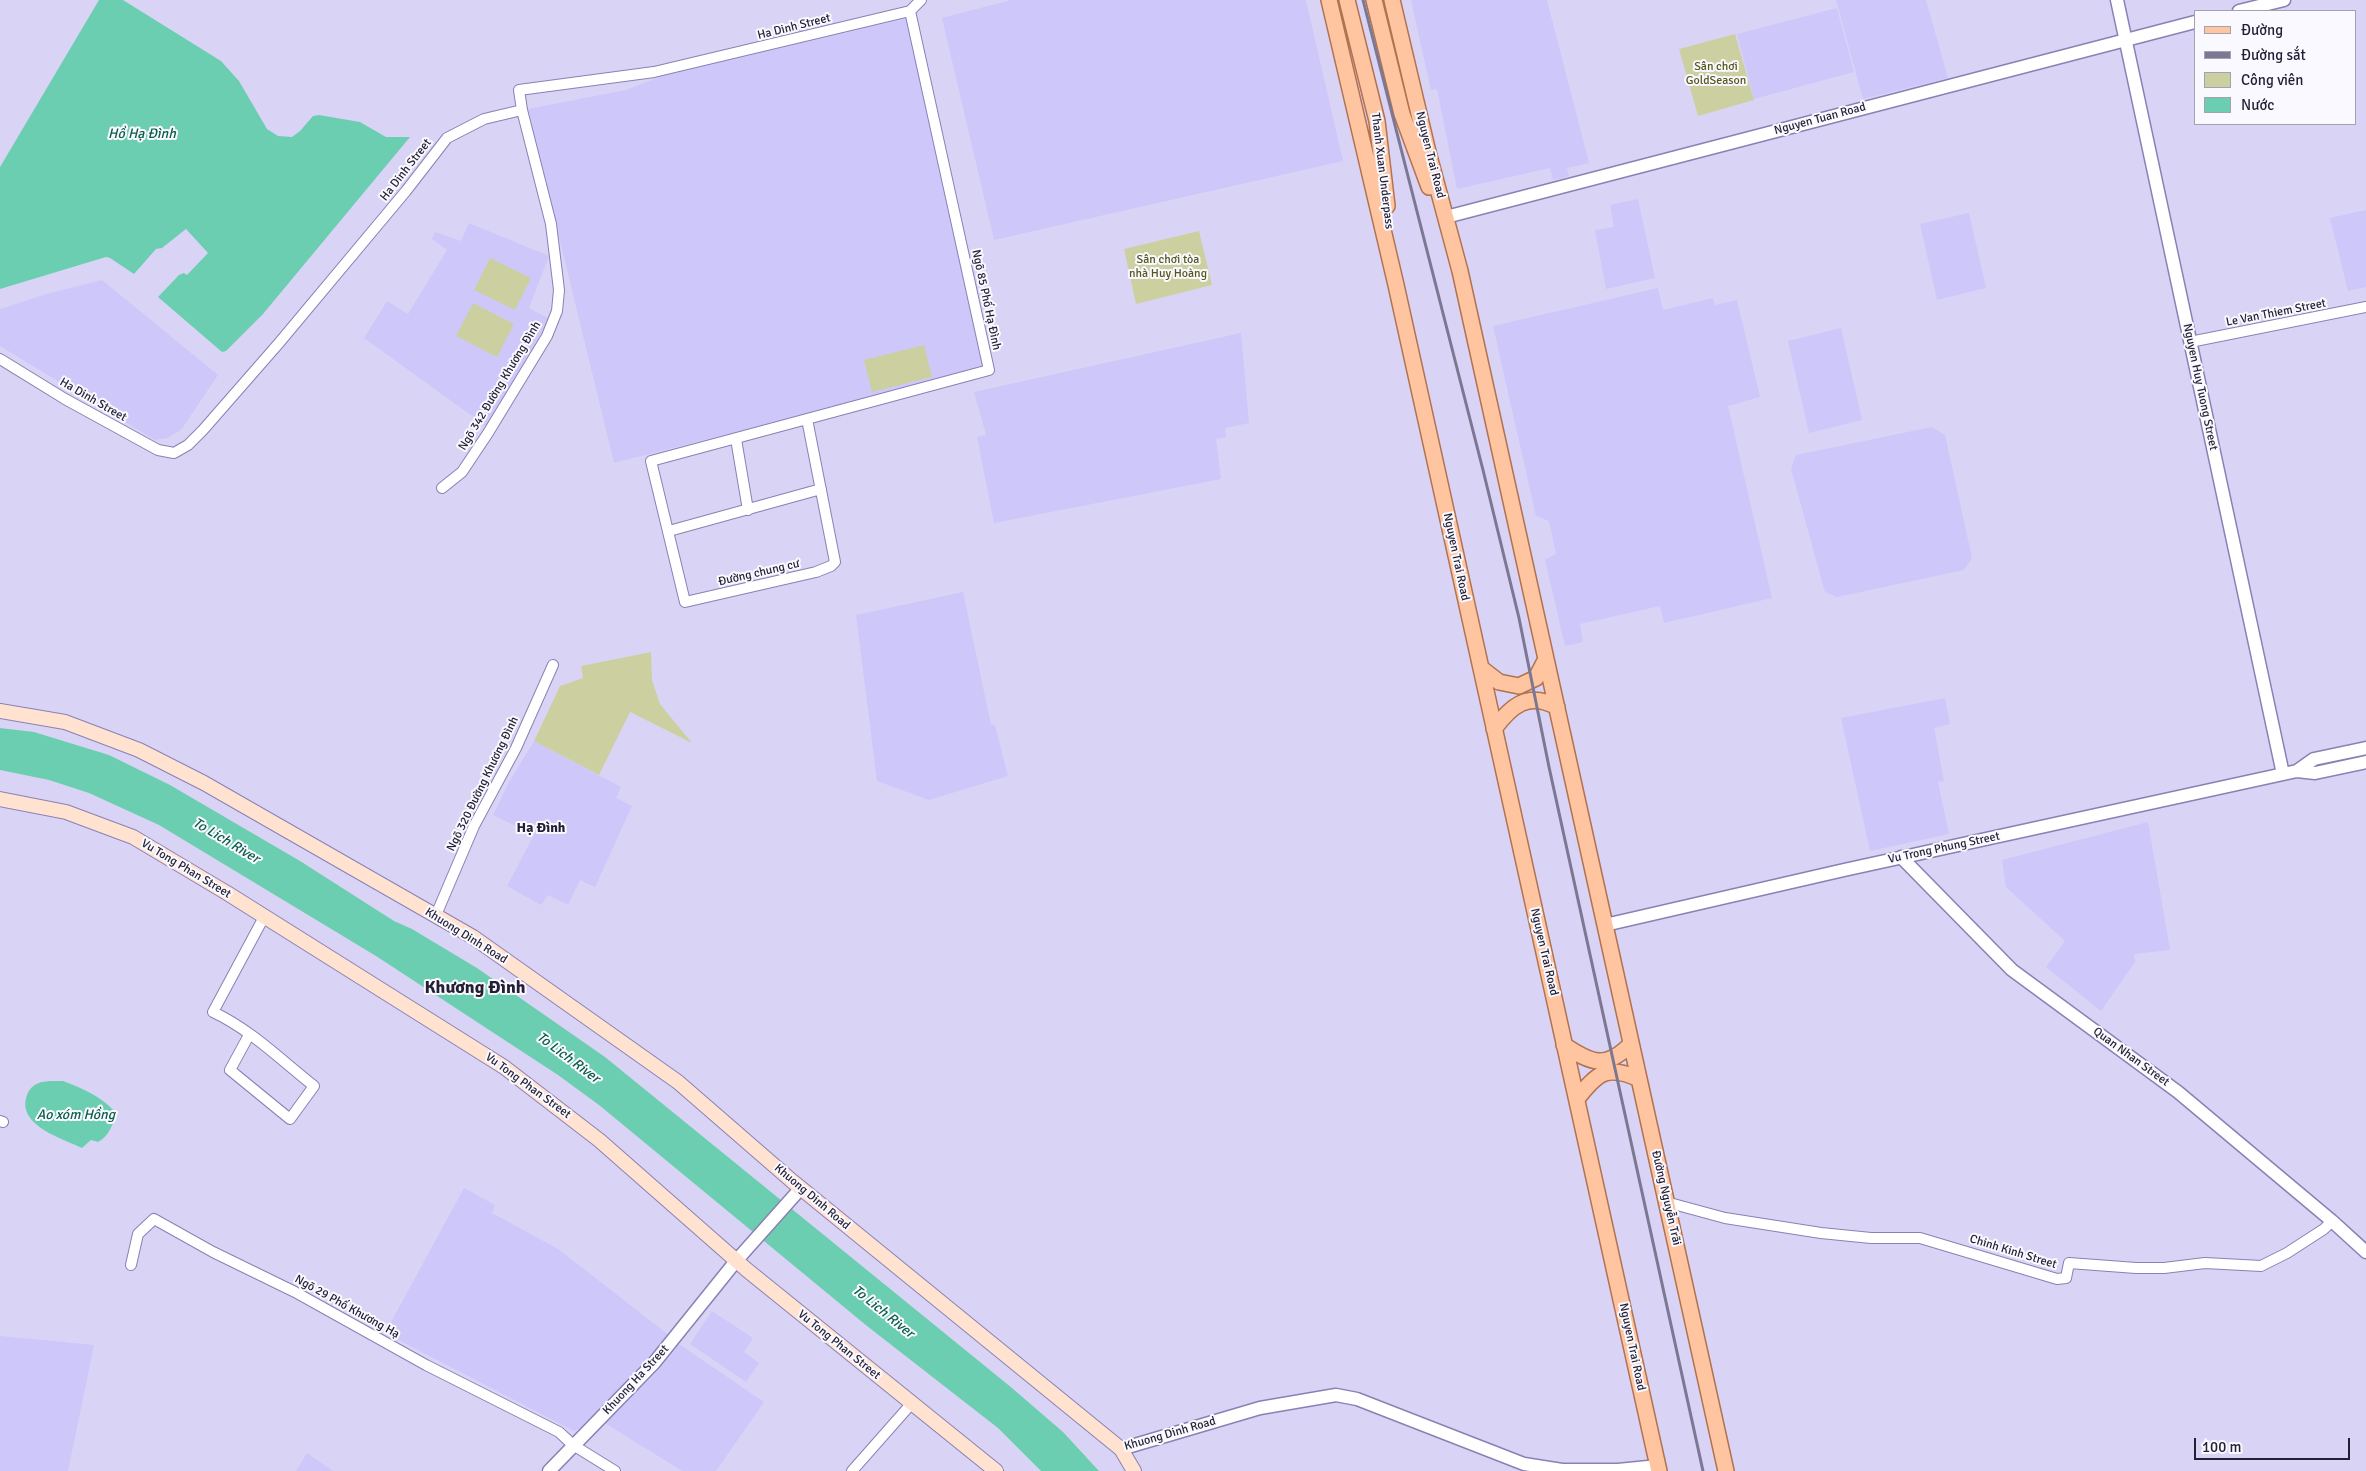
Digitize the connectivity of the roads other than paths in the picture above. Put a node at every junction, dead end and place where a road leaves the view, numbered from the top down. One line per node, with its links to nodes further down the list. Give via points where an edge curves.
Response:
1 (921, 0): 9 (street)
2 (1329, 0): 15 (main road, Nguyen Trai Road)
3 (1347, 0): 15 (main road, Thanh Xuan Underpass, via 1377,121)
4 (1374, 0): 14 (main road, Thanh Xuan Underpass, via 1402,114)
5 (1392, 0): 13 (main road, Nguyen Trai Road)
6 (2117, 0): 11 (street, Nguyen Huy Tuong Street)
7 (2284, 0): 8 (street)
8 (2243, 10)
9 (910, 11): 12 (street, Ha Dinh Street, via 654,72 519,90); 19 (street, Ngõ 85 Phố Hạ Đình, via 989,370)
10 (2194, 22): 11 (street, Nguyen Tuan Road)
11 (2126, 40): 13 (street, Nguyen Tuan Road); 17 (street, Nguyen Huy Tuong Street)
12 (522, 110): 18 (street, Ha Dinh Street, via 484,119 447,138 279,343 203,430 174,453 158,450); 22 (street, Ngõ 342 Đường Khương Đình, via 551,224 559,290 556,311 547,336 488,433 462,472)
13 (1446, 217): 14 (main road, Nguyen Trai Road)
14 (1460, 271): 26 (main road, Nguyen Trai Road)
15 (1396, 285): 28 (main road, Nguyen Trai Road)
16 (2366, 308): 17 (street, Le Van Thiem Street)
17 (2190, 342): 35 (street, Nguyen Huy Tuong Street)
18 (0, 359)
19 (807, 419): 20 (street, Ngõ 85 Phố Hạ Đình); 23 (street, Đường chung cư)
20 (736, 439): 21 (street, Ngõ 85 Phố Hạ Đình); 24 (street)
21 (651, 461): 25 (street, Đường chung cư)
22 (442, 488)
23 (821, 489): 24 (street); 25 (street, Đường chung cư, via 835,562 816,572 685,602)
24 (748, 510): 25 (street)
25 (668, 531)
26 (1546, 659): 28 (main road, via 1536,678 1519,686 1499,682); 29 (main road, Nguyen Trai Road)
27 (553, 665): 38 (street, Ngõ 320 Đường Khương Đình, via 516,748 474,826)
28 (1481, 668): 31 (main road, Nguyen Trai Road)
29 (1557, 707): 31 (main road, via 1539,700 1519,704 1508,710); 40 (main road, Nguyen Trai Road)
30 (0, 712): 38 (main road, Khuong Dinh Road, via 65,722 139,750 204,783)
31 (1494, 729): 42 (main road, Nguyen Trai Road)
32 (2366, 748): 34 (street, via 2314,759)
33 (2366, 762): 34 (street, via 2315,773)
34 (2297, 771): 35 (street, Vu Trong Phung Street)
35 (2283, 774): 37 (street, Vu Trong Phung Street)
36 (0, 799): 39 (main road, Vu Tong Phan Street, via 66,812 133,837)
37 (1901, 857): 40 (street, Vu Trong Phung Street); 48 (street, Quan Nhan Street, via 2012,970 2178,1092)
38 (436, 915): 46 (main road, Khuong Dinh Road, via 678,1082)
39 (264, 917): 41 (street, via 213,1012); 50 (main road, Vu Tong Phan Street, via 504,1067 612,1151)
40 (1605, 925): 43 (main road, Đường Nguyễn Trãi)
41 (249, 1035): 41 (street, via 314,1086 290,1119 230,1070)
42 (1564, 1044): 43 (main road, via 1582,1057 1604,1061 1615,1058); 45 (main road, Nguyen Trai Road)
43 (1631, 1044): 44 (main road, Đường Nguyễn Trãi)
44 (1639, 1080): 45 (main road, via 1617,1071 1597,1076); 47 (main road, Đường Nguyễn Trãi)
45 (1577, 1099): 55 (main road, Nguyen Trai Road)
46 (797, 1192): 50 (street, Khuong Ha Street); 54 (main road, Khuong Dinh Road)
47 (1666, 1202): 48 (street, Chinh Kinh Street, via 1725,1218 1821,1233 1920,1238 2057,1279 2066,1278 2069,1263 2136,1268 2205,1264 2261,1266 2287,1253); 61 (main road, Đường Nguyễn Trãi)
48 (2332, 1221): 49 (street, Quan Nhan Street)
49 (2366, 1252)
50 (736, 1261): 52 (main road, Vu Tong Phan Street); 53 (street, Khuong Ha Street, via 654,1363)
51 (131, 1265): 53 (street, Ngõ 29 Phố Khương Hạ, via 138,1234 154,1218 426,1365 559,1432)
52 (912, 1403): 58 (street); 59 (main road, Vu Tong Phan Street)
53 (573, 1445): 56 (street, Khuong Ha Street); 57 (street)
54 (1121, 1449): 55 (street, Khuong Dinh Road, via 1260,1408 1336,1395 1357,1399 1524,1464 1562,1470); 60 (main road)
55 (1659, 1469)
56 (549, 1471)
57 (614, 1471)
58 (852, 1471)
59 (996, 1471)
60 (1134, 1471)
61 (1726, 1471)

